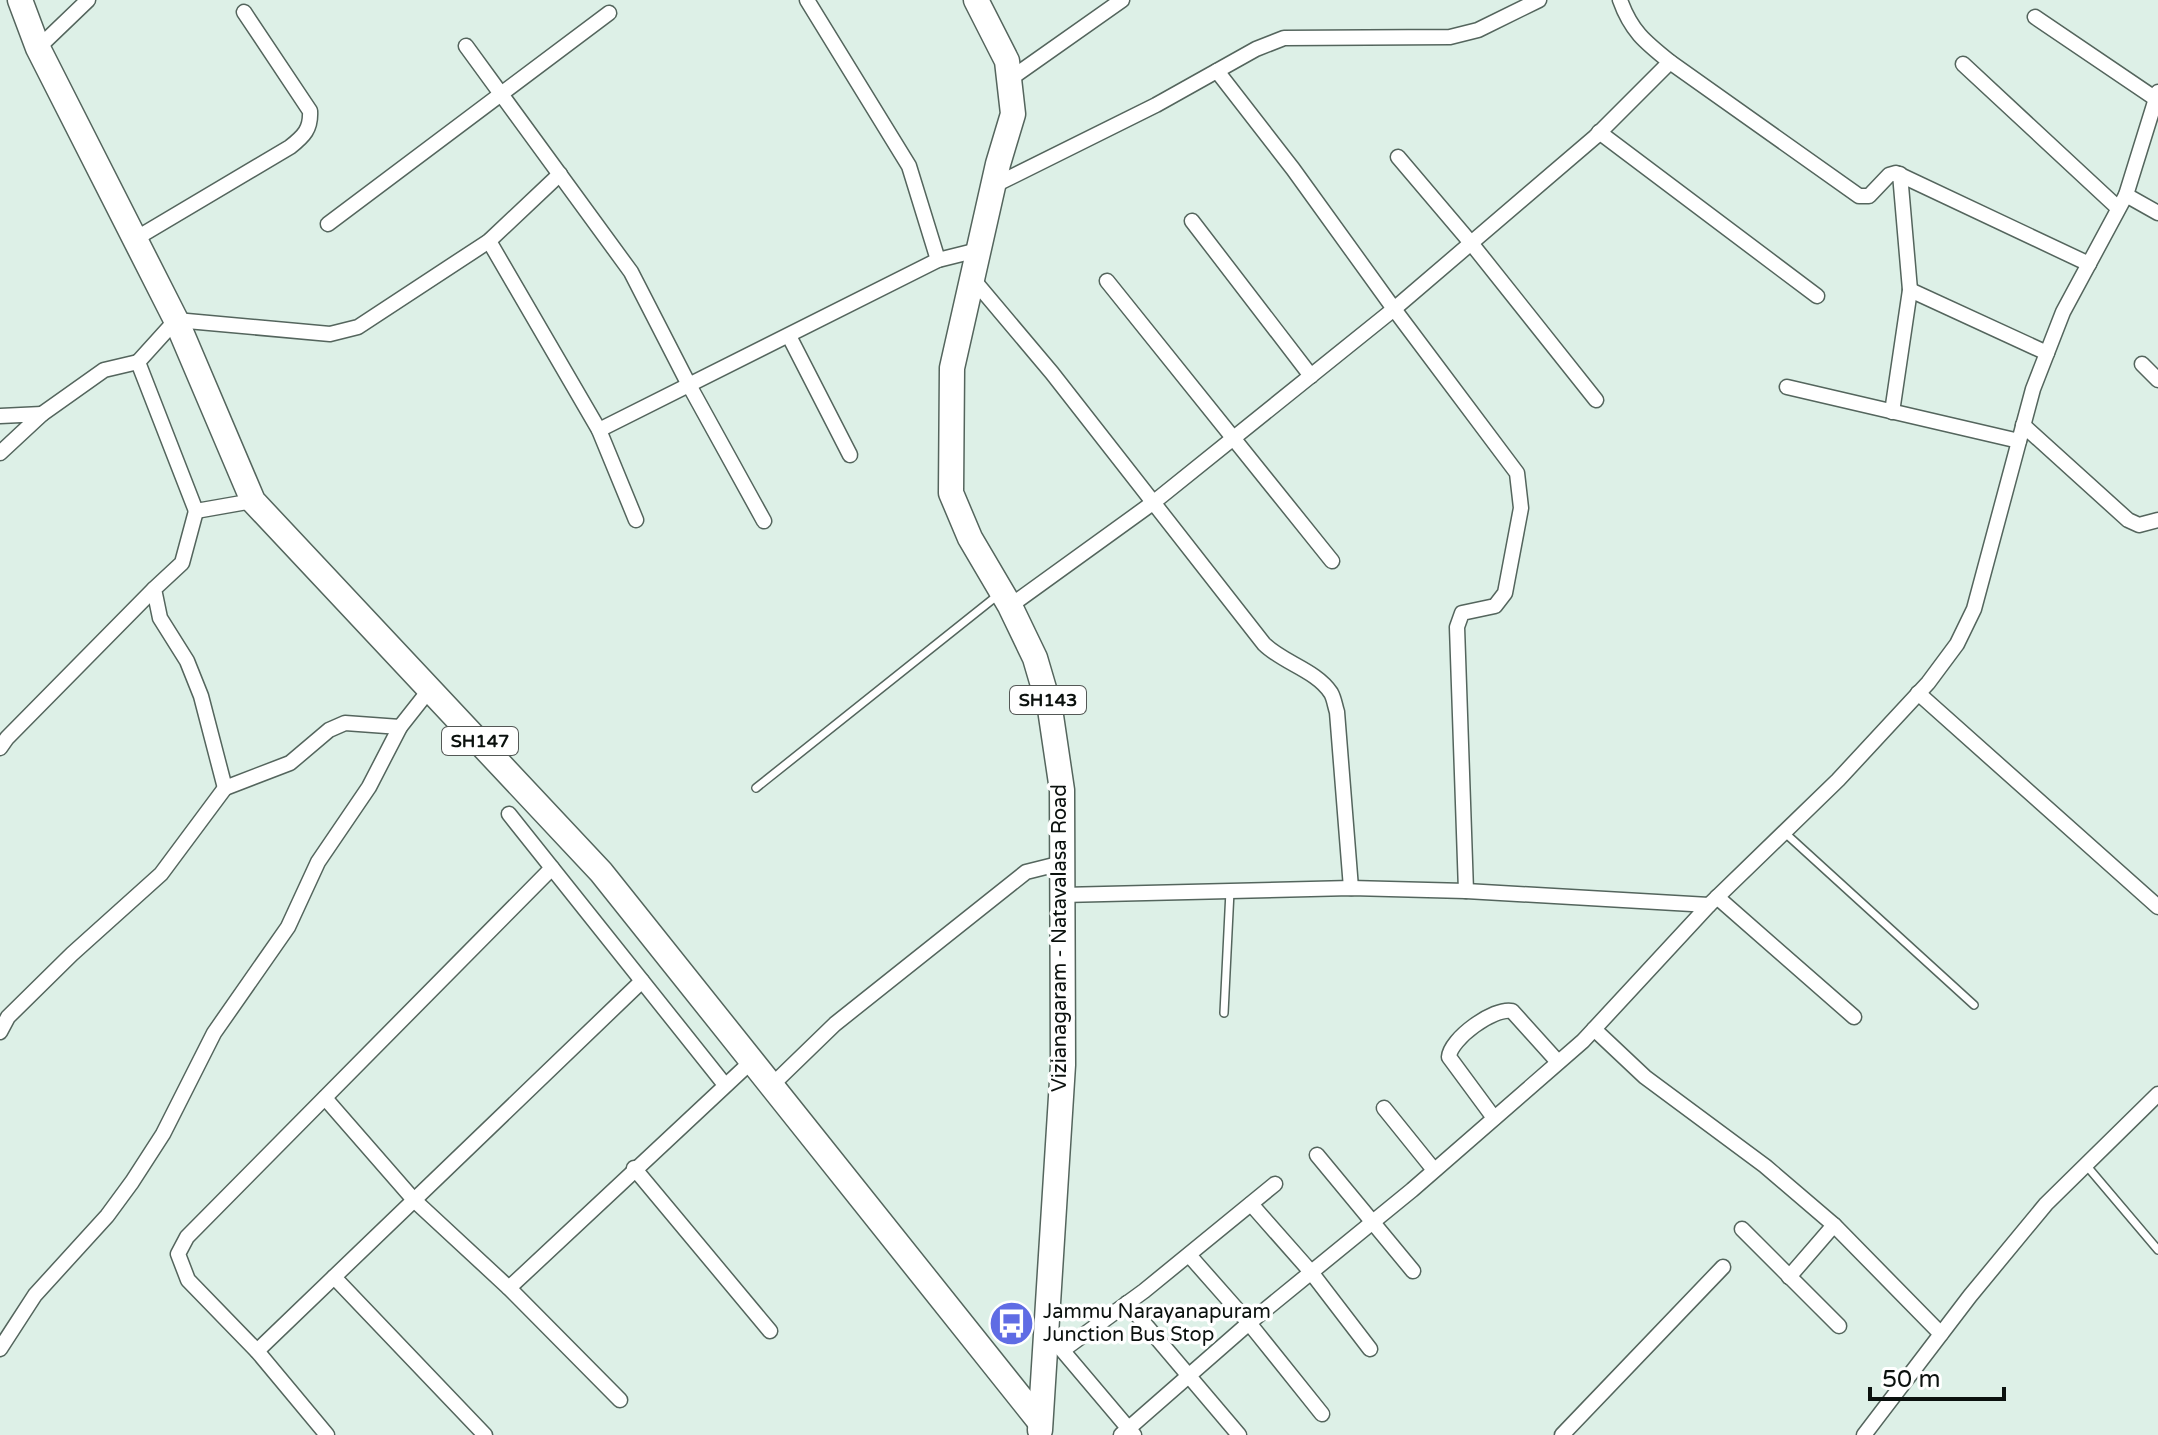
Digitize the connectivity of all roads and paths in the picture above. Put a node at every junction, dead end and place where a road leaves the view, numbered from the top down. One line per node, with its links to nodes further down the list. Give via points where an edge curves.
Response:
1 (20, 0): 12 (main road, SH147)
2 (88, 0): 12 (street)
3 (807, 0): 32 (street, via 909,166)
4 (1122, 0): 16 (street)
5 (1539, 0): 15 (street, via 1478,30 1450,37 1284,38)
6 (1620, 0): 13 (street, via 1640,37)
7 (983, 3): 16 (main road, Vizianagaram - Natavalasa Road / SH143)
8 (244, 12): 28 (street, via 310,111 311,124 290,147)
9 (609, 13): 17 (street)
10 (2035, 17): 18 (street)
11 (466, 46): 17 (street)
12 (38, 48): 28 (main road, SH147)
13 (1670, 62): 19 (street); 22 (street, via 1859,196 1872,194 1889,175)
14 (1963, 64): 24 (street)
15 (1217, 71): 23 (street); 38 (street)
16 (1010, 79): 23 (main road, Vizianagaram - Natavalasa Road / SH143, via 1013,114)
17 (502, 94): 21 (street); 27 (street)
18 (2157, 96): 24 (street)
19 (1599, 132): 30 (street); 37 (street)
20 (1398, 157): 30 (street)
21 (560, 174): 29 (street); 46 (street, via 631,272)
22 (1900, 174): 33 (street); 36 (street)
23 (993, 186): 31 (main road, Vizianagaram - Natavalasa Road / SH143)
24 (2122, 202): 25 (street); 33 (street)
25 (2158, 213)
26 (1192, 221): 44 (street)
27 (328, 224)
28 (135, 239): 39 (main road, SH147)
29 (489, 241): 39 (street, via 345,331 293,333); 53 (street)
30 (1471, 243): 38 (street); 48 (street)
31 (978, 250): 32 (street); 34 (main road, Vizianagaram - Natavalasa Road / SH143)
32 (938, 260): 40 (street)
33 (2089, 264): 41 (street)
34 (972, 278): 59 (street); 66 (main road, Vizianagaram - Natavalasa Road / SH143, via 952,368 951,493)
35 (1107, 281): 54 (street)
36 (1910, 290): 41 (street); 49 (street)
37 (1817, 296)
38 (1394, 309): 44 (street); 79 (street, via 1508,459 1520,489 1505,593 1495,606 1462,613 1457,627)
39 (176, 320): 42 (street); 58 (main road, SH147)
40 (789, 336): 46 (street); 57 (street)
41 (2047, 353): 52 (street)
42 (138, 362): 50 (street, via 104,370); 60 (street)
43 (2142, 364): 45 (street)
44 (1311, 376): 54 (street)
45 (2158, 380)
46 (689, 385): 53 (street); 63 (street)
47 (1787, 387): 49 (street)
48 (1596, 400)
49 (1892, 412): 55 (street)
50 (42, 414): 51 (street); 56 (street)
51 (0, 416)
52 (2023, 425): 55 (street); 62 (street, via 2128,520 2139,525)
53 (599, 430): 61 (street)
54 (1233, 438): 59 (street); 64 (street)
55 (2019, 441): 68 (street, via 1974,609 1957,644)
56 (0, 453)
57 (850, 455)
58 (253, 501): 60 (street); 67 (main road, SH147)
59 (1154, 502): 66 (street); 77 (street, via 1264,644 1331,694 1337,712)
60 (196, 511): 65 (street, via 182,563)
61 (636, 520)
62 (2158, 520)
63 (764, 521)
64 (1332, 561)
65 (154, 589): 70 (street); 71 (street, via 160,618 201,696)
66 (1006, 599): 72 (lane); 75 (main road, Vizianagaram - Natavalasa Road / SH143, via 1035,658 1050,709 1062,790)
67 (430, 689): 69 (street); 89 (main road, SH147, via 601,872)
68 (1918, 693): 74 (street); 82 (street)
69 (400, 727): 71 (street, via 345,723 290,763); 121 (street, via 369,787 318,862 288,927 214,1033 156,1146 107,1216 35,1295)
70 (0, 748)
71 (225, 788): 88 (street, via 161,874 72,954 8,1017)
72 (756, 788)
73 (509, 814): 76 (street)
74 (1784, 832): 81 (street); 84 (lane)
75 (1062, 863): 80 (main road, Vizianagaram - Natavalasa Road / SH143); 92 (street, via 1026,872 835,1024)
76 (552, 868): 83 (street); 94 (street)
77 (1351, 888): 78 (street); 79 (street)
78 (1230, 891): 80 (street); 85 (lane)
79 (1466, 891): 81 (street)
80 (1062, 895): 119 (main road, Vizianagaram - Natavalasa Road / SH143, via 1063,1065)
81 (1713, 901): 86 (street); 87 (street)
82 (2158, 907)
83 (642, 981): 91 (street); 102 (street)
84 (1974, 1005)
85 (1224, 1013)
86 (1854, 1017)
87 (1594, 1029): 90 (street); 105 (street, via 1645,1077)
88 (0, 1032)
89 (753, 1060): 91 (street); 92 (main road, SH147)
90 (1558, 1062): 96 (street); 96 (street, via 1512,1011 1496,1011 1463,1035 1449,1057)
91 (725, 1085): 99 (street)
92 (771, 1086): 128 (main road, SH147)
93 (2158, 1094): 98 (street)
94 (325, 1098): 102 (street); 124 (street, via 187,1237 178,1254 188,1280)
95 (1384, 1108): 100 (street)
96 (1494, 1118): 100 (street)
97 (1317, 1155): 104 (street)
98 (2086, 1165): 107 (lane); 120 (street, via 2046,1204)
99 (634, 1168): 114 (street); 118 (street)
100 (1434, 1170): 104 (street)
101 (1275, 1184): 103 (street)
102 (414, 1200): 112 (street); 114 (street)
103 (1251, 1204): 108 (street); 111 (street)
104 (1374, 1221): 110 (street); 111 (street)
105 (1834, 1225): 113 (street); 120 (street)
106 (1742, 1229): 113 (street)
107 (2158, 1250)
108 (1189, 1255): 115 (street); 116 (street)
109 (1723, 1267): 133 (street)
110 (1413, 1271)
111 (1311, 1272): 116 (street); 122 (street)
112 (334, 1277): 124 (street); 131 (street)
113 (1789, 1277): 117 (street)
114 (509, 1288): 126 (street)
115 (1127, 1303): 123 (street); 125 (street)
116 (1249, 1323): 125 (street); 127 (street)
117 (1839, 1326)
118 (770, 1331)
119 (1046, 1332): 123 (street); 128 (main road, Vizianagaram - Natavalasa Road / SH143)
120 (1941, 1334): 134 (street)
121 (0, 1349)
122 (1370, 1349)
123 (1063, 1350): 129 (street)
124 (257, 1351): 130 (street)
125 (1189, 1376): 129 (street); 132 (street)
126 (620, 1400)
127 (1322, 1414)
128 (1040, 1428)
129 (1128, 1433)
130 (327, 1435)
131 (485, 1435)
132 (1239, 1435)
133 (1562, 1435)
134 (1864, 1435)

